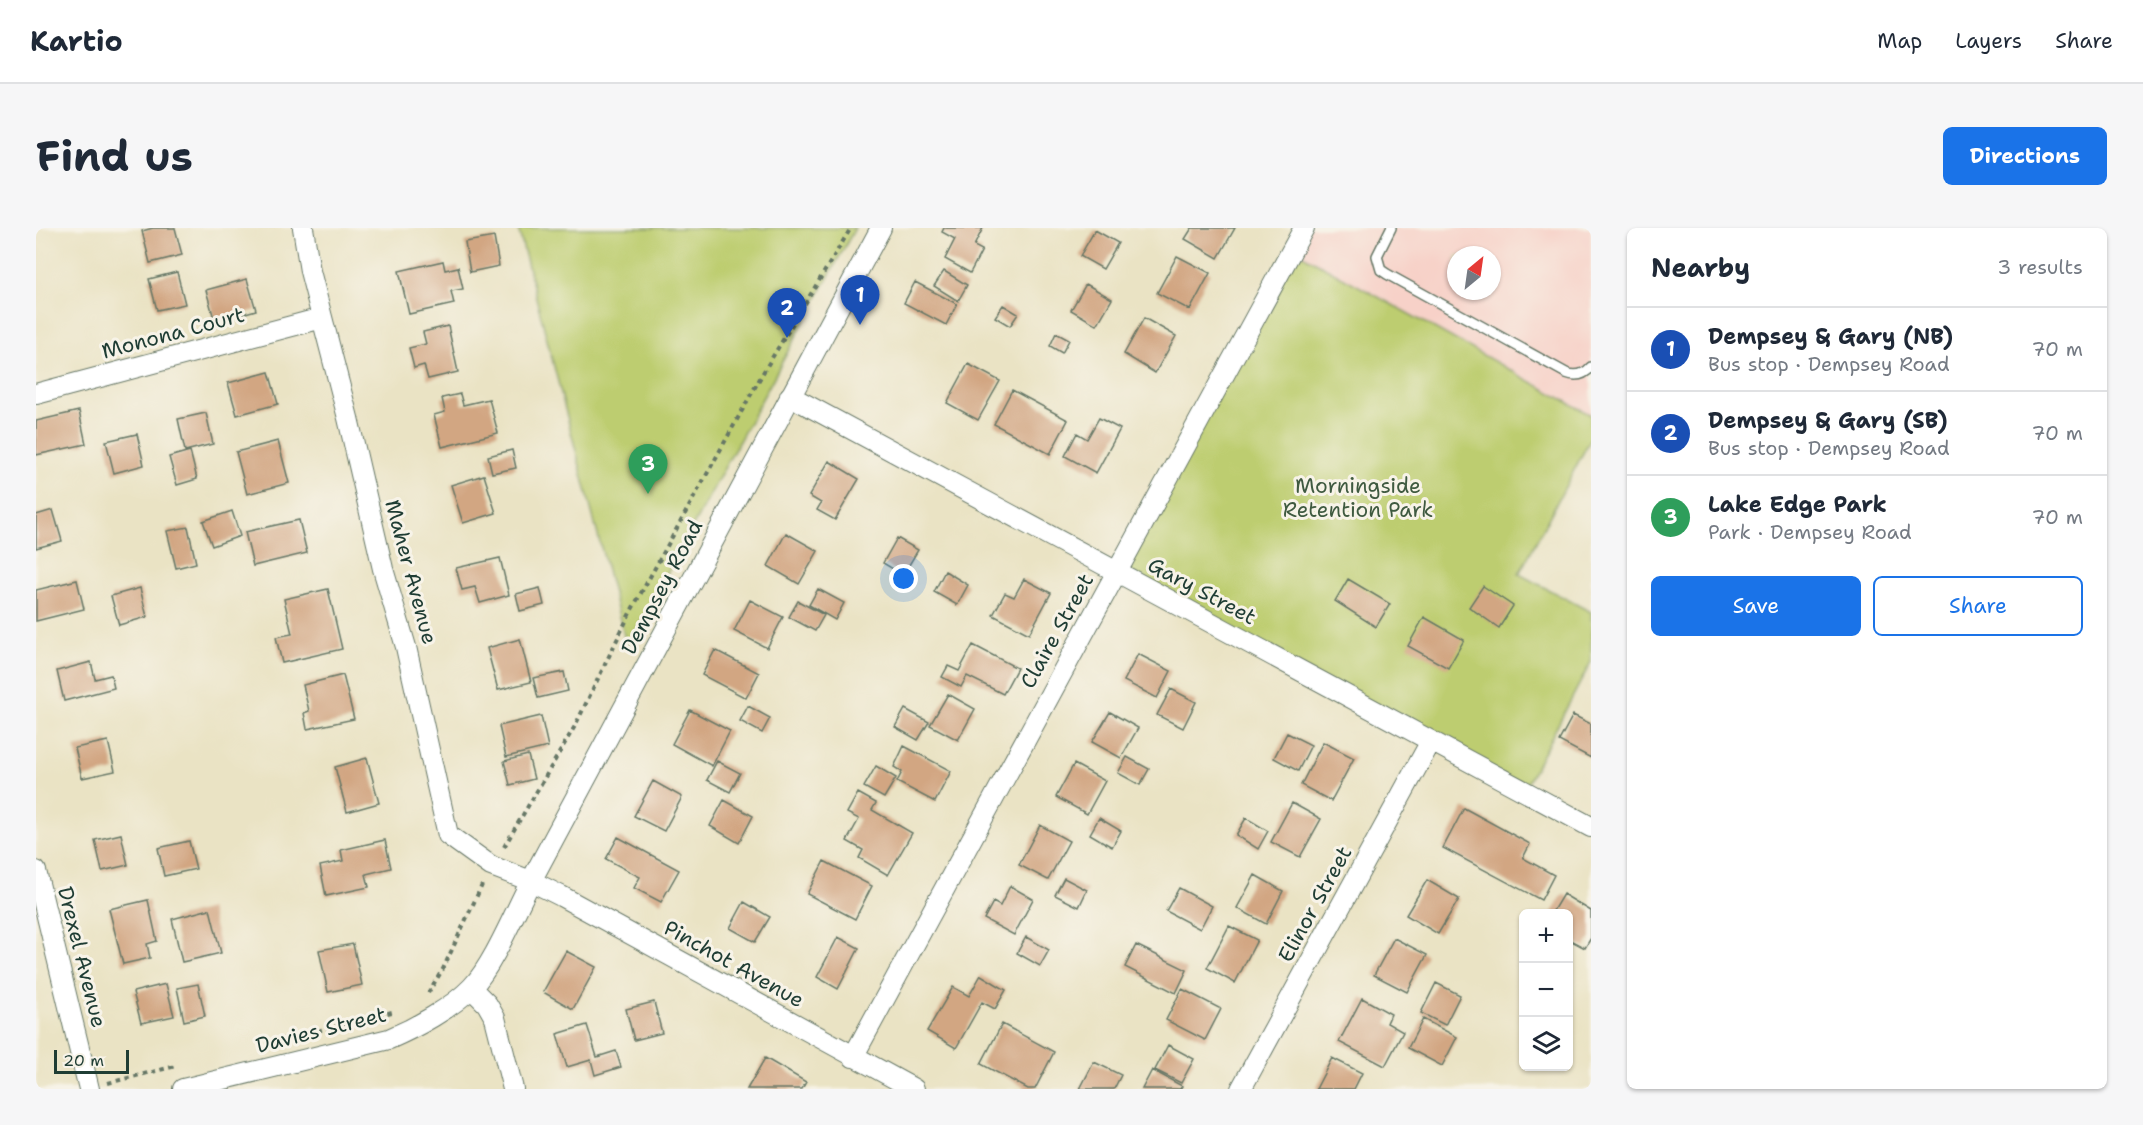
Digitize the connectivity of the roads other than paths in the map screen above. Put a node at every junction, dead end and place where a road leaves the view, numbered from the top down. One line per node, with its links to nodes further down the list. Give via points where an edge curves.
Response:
1 (303, 228): 5 (street, Maher Avenue)
2 (881, 228): 8 (street, Dempsey Road)
3 (1304, 228): 9 (street, Claire Street)
4 (1391, 228): 6 (lane, via 1377,256 1381,270 1566,373 1580,375)
5 (322, 318): 7 (street, Monona Court); 13 (street, Maher Avenue, via 406,647 448,835 491,866)
6 (1591, 367)
7 (36, 394)
8 (790, 396): 9 (street, Gary Street); 13 (street, Dempsey Road)
9 (1117, 572): 10 (street, Gary Street); 16 (street, Claire Street)
10 (1431, 741): 11 (street, Gary Street); 21 (street, Elinor Street)
11 (1591, 827)
12 (36, 871): 17 (street, Drexel Avenue)
13 (531, 881): 14 (street, Dempsey Road); 16 (street, Pinchot Avenue)
14 (486, 969): 15 (street, Davies Street)
15 (471, 988): 18 (street, Davies Street, via 441,1011 389,1039); 19 (street, via 495,1018)
16 (853, 1057): 20 (street, Pinchot Avenue)
17 (89, 1089)
18 (183, 1089)
19 (513, 1089)
20 (914, 1089)
21 (1241, 1089)

